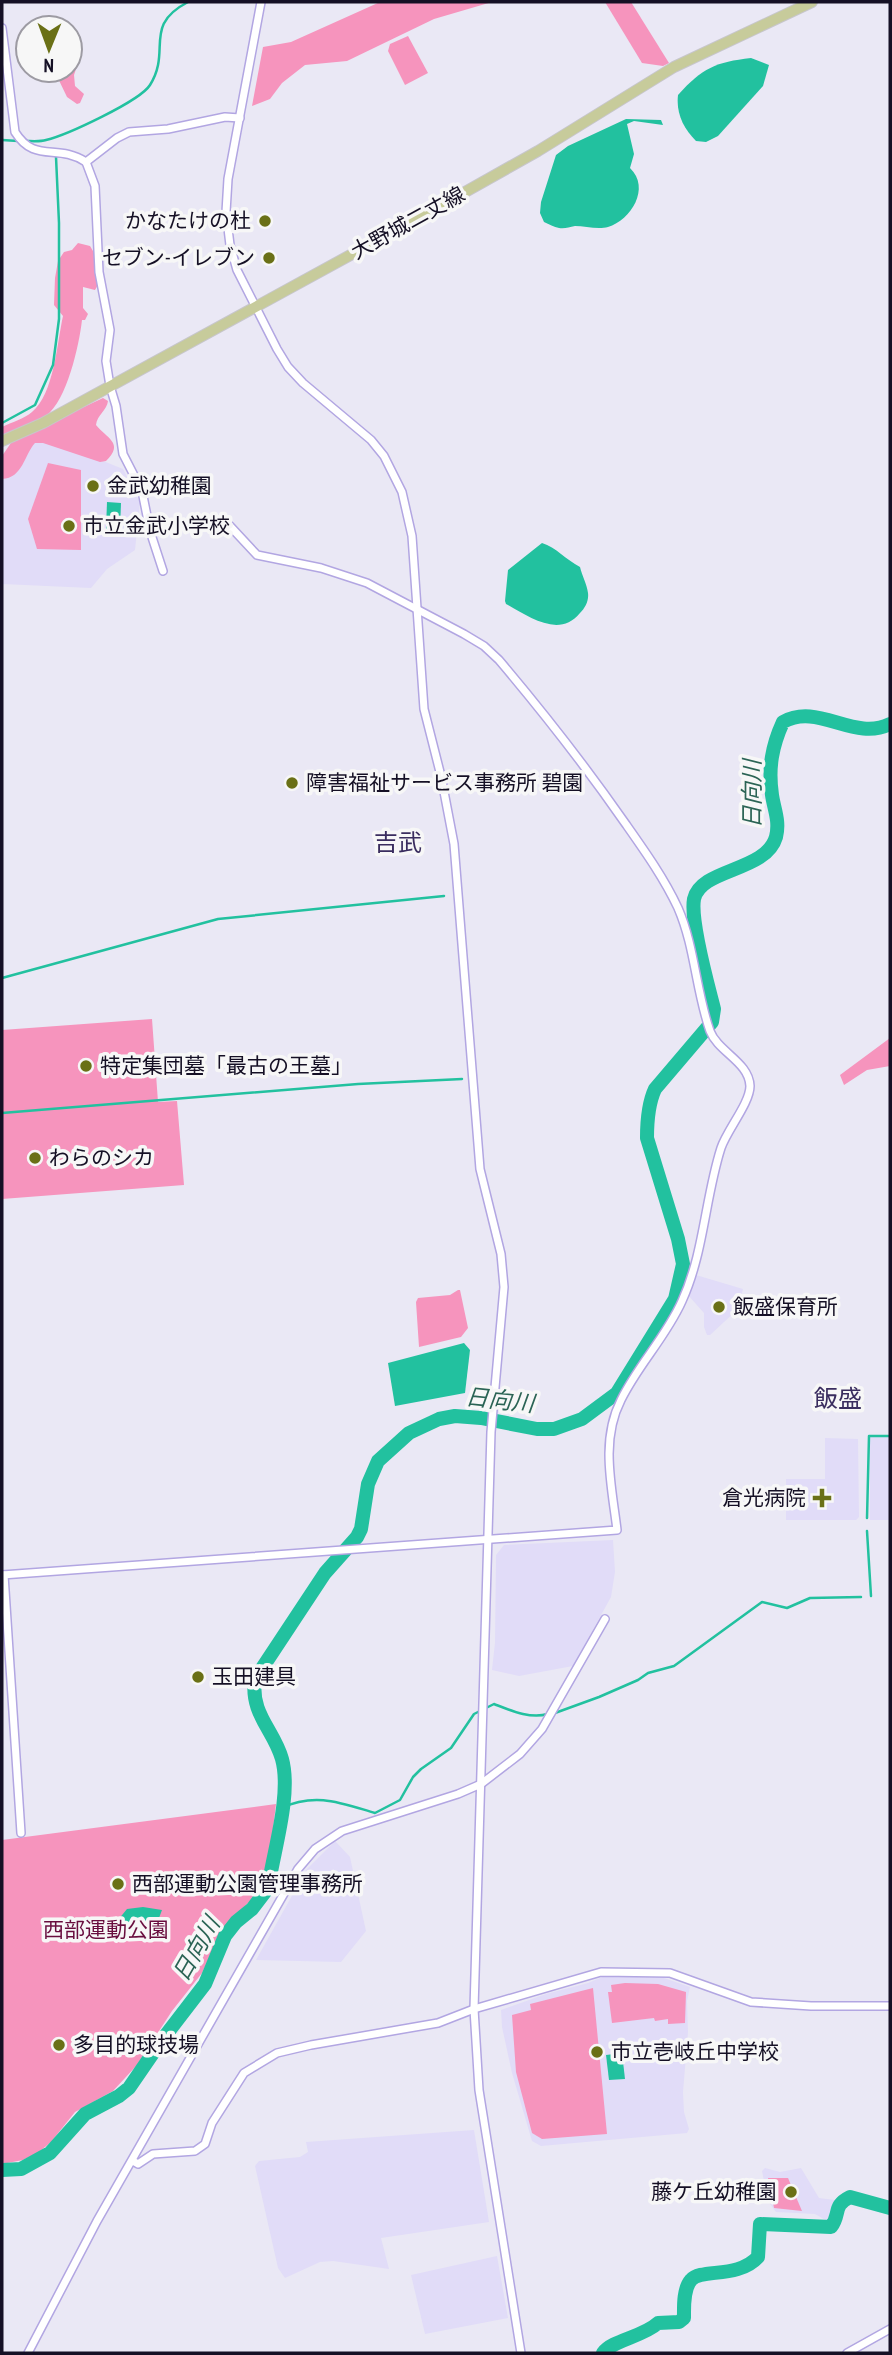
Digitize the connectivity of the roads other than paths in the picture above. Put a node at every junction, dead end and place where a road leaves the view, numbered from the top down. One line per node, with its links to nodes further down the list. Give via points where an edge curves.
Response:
1 (261, 2): 4 (street)
2 (812, 2): 6 (main road, 大野城二丈線, via 674,67 538,151)
3 (2, 28): 5 (street, via 15,132 23,145 35,151 65,152)
4 (240, 118): 5 (street, via 129,132); 6 (street, via 226,212 233,257)
5 (86, 162): 7 (street, via 95,186 99,272 110,330 106,361)
6 (256, 307): 7 (main road, 大野城二丈線); 11 (street, via 288,367 361,429 394,474 410,522)
7 (110, 386): 8 (main road, 大野城二丈線); 10 (street, via 123,454 142,491)
8 (2, 441)
9 (229, 525): 11 (street, via 257,555 350,576)
10 (163, 571)
11 (417, 609): 12 (street, via 424,709 454,844 480,1169 501,1254 504,1295 492,1414); 12 (street, via 484,646 499,660 597,783 677,906 710,1031 749,1080 749,1091 719,1156 694,1270 682,1302 613,1419 608,1452 617,1530)
12 (488, 1538): 13 (street); 15 (street)
13 (3, 1575): 16 (street)
14 (605, 1619): 15 (street, via 542,1729 520,1754)
15 (481, 1784): 18 (street); 19 (street, via 342,1831 315,1849 298,1869)
16 (21, 1833)
17 (890, 2006): 18 (street, via 751,2002 670,1973 601,1972)
18 (474, 2009): 19 (street, via 438,2023 277,2053 244,2073 212,2123 205,2144 195,2151 153,2154 138,2164); 22 (street, via 479,2090)
19 (133, 2161): 21 (street)
20 (890, 2329): 23 (street)
21 (28, 2353)
22 (521, 2353)
23 (847, 2353)

